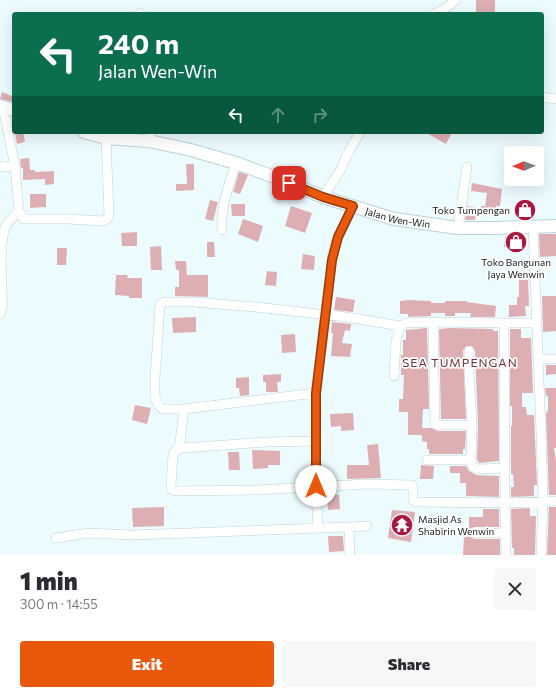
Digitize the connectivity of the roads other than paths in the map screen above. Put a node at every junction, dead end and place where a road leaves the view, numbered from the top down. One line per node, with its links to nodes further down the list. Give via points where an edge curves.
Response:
1 (456, 0): 2 (street)
2 (438, 12)
3 (544, 97): 4 (street)
4 (556, 99)
5 (6, 108): 11 (street)
6 (91, 134): 9 (street, Jalan Wen-Win)
7 (359, 134): 14 (street)
8 (150, 136): 9 (street, Jalan Wen-Win); 10 (street, Jalan Wen-Win)
9 (106, 138): 16 (street, via 109,214 107,219 24,219)
10 (236, 163): 14 (street, Jalan Wen-Win); 20 (street, via 223,207)
11 (15, 166): 12 (street); 16 (street)
12 (0, 167)
13 (468, 167): 19 (street)
14 (323, 197): 15 (street, Jalan Wen-Win)
15 (353, 206): 19 (street, Jalan Wen-Win, via 394,219); 22 (street, via 333,251)
16 (19, 212): 21 (street, via 5,226 3,235)
17 (556, 226): 18 (street, Jalan Wen-Win)
18 (533, 227): 19 (street, Jalan Wen-Win); 25 (street)
19 (458, 228)
20 (222, 230)
21 (0, 314)
22 (326, 315): 26 (street); 31 (street); 32 (street, via 210,303 160,304 155,396 163,409)
23 (434, 322): 24 (street); 26 (street, via 406,323); 33 (street, via 435,424)
24 (504, 323): 25 (street); 38 (street)
25 (537, 323): 29 (street)
26 (401, 326): 30 (street, via 396,341)
27 (469, 351): 33 (street)
28 (556, 359): 29 (street)
29 (539, 360): 41 (street)
30 (394, 376)
31 (316, 393): 32 (street); 34 (street)
32 (184, 409): 35 (street)
33 (472, 425): 37 (street)
34 (316, 441): 35 (street, via 267,442); 39 (street)
35 (179, 450): 39 (street, via 173,454 171,485 172,490 177,492)
36 (427, 460): 37 (street)
37 (471, 460): 38 (street, via 473,466 478,469)
38 (505, 468): 42 (street)
39 (316, 486): 42 (street, via 412,485 413,500 416,502); 45 (street)
40 (556, 501): 41 (street)
41 (543, 502): 42 (street); 51 (street)
42 (505, 503): 47 (street)
43 (367, 526): 44 (street)
44 (349, 527): 45 (street); 49 (street)
45 (318, 528): 48 (street, via 132,535 88,533)
46 (474, 533): 47 (street)
47 (506, 533): 50 (street)
48 (56, 538)
49 (350, 555)
50 (506, 555)
51 (541, 555)

